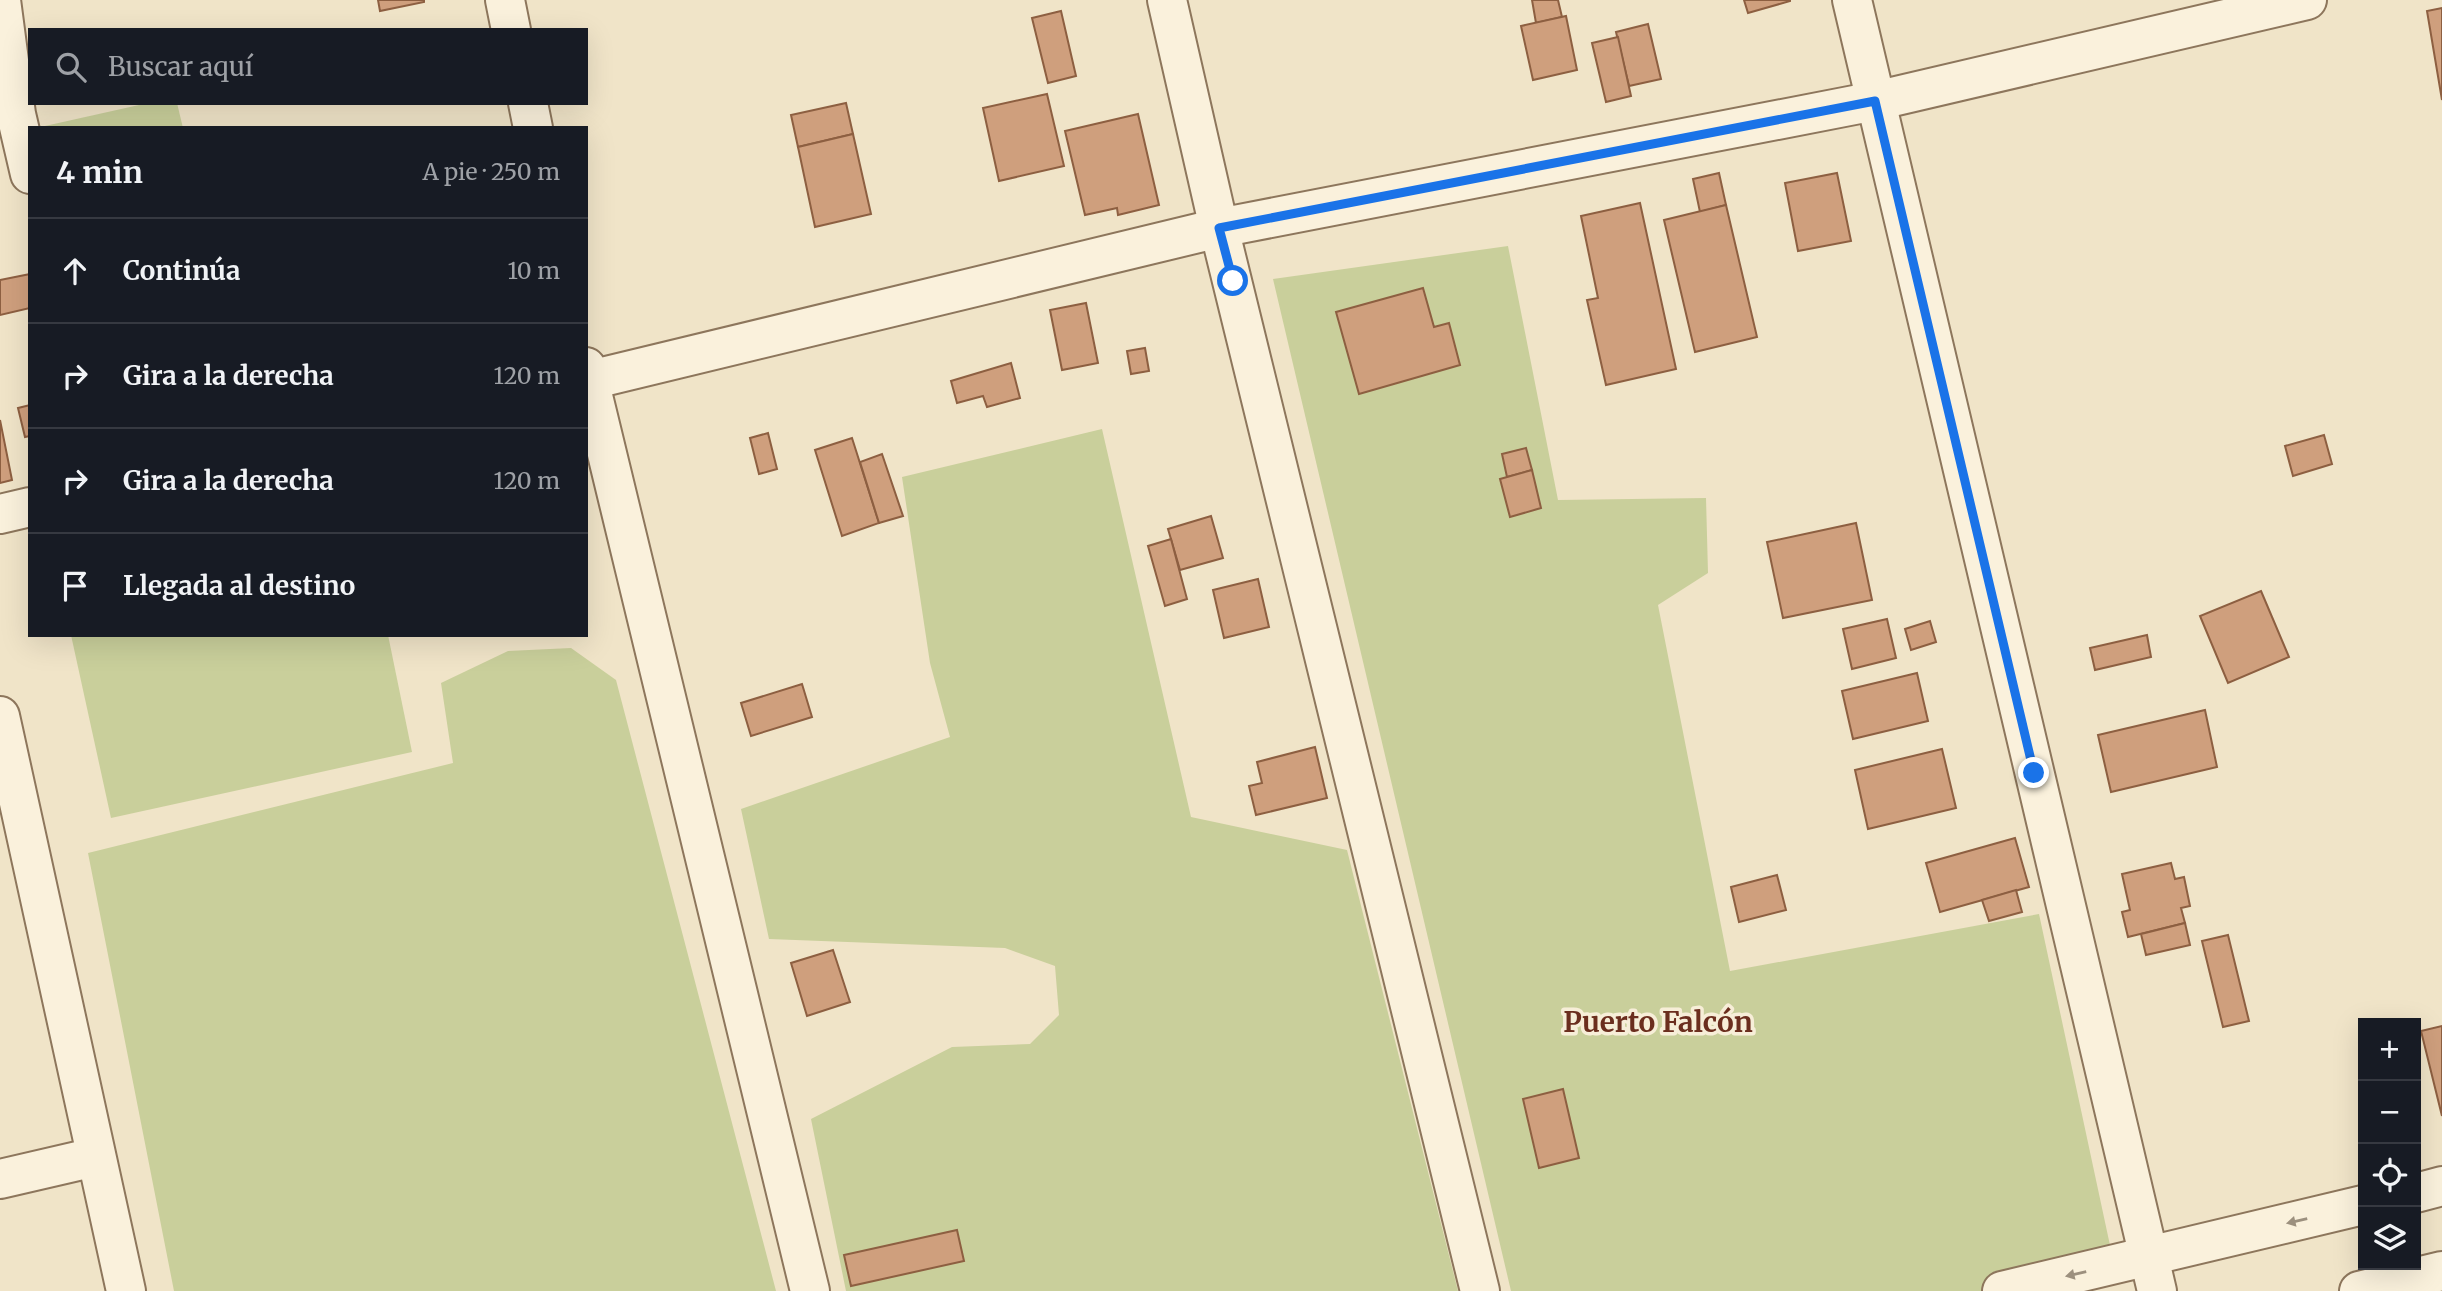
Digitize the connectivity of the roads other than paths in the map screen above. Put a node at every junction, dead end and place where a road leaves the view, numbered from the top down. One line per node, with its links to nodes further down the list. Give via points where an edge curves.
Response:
1 (1, 0): 6 (street)
2 (505, 0): 7 (street)
3 (1167, 0): 12 (street)
4 (1852, 0): 8 (street)
5 (2307, 0): 8 (street)
6 (0, 5): 11 (street)
7 (511, 28)
8 (1875, 101): 12 (street); 24 (street)
9 (528, 105): 10 (street)
10 (533, 126)
11 (28, 165)
12 (1219, 228): 13 (street); 27 (street)
13 (588, 376)
14 (588, 380): 26 (street)
15 (28, 507): 16 (street)
16 (0, 514)
17 (0, 716): 18 (street)
18 (95, 1157): 19 (street); 25 (street)
19 (0, 1179)
20 (2442, 1186): 21 (street)
21 (2421, 1192)
22 (2358, 1207): 24 (street, one-way to 24)
23 (2442, 1271): 29 (street)
24 (2153, 1274): 28 (street, one-way to 28)
25 (126, 1291)
26 (810, 1291)
27 (1480, 1291)
28 (2002, 1291)
29 (2359, 1291)

